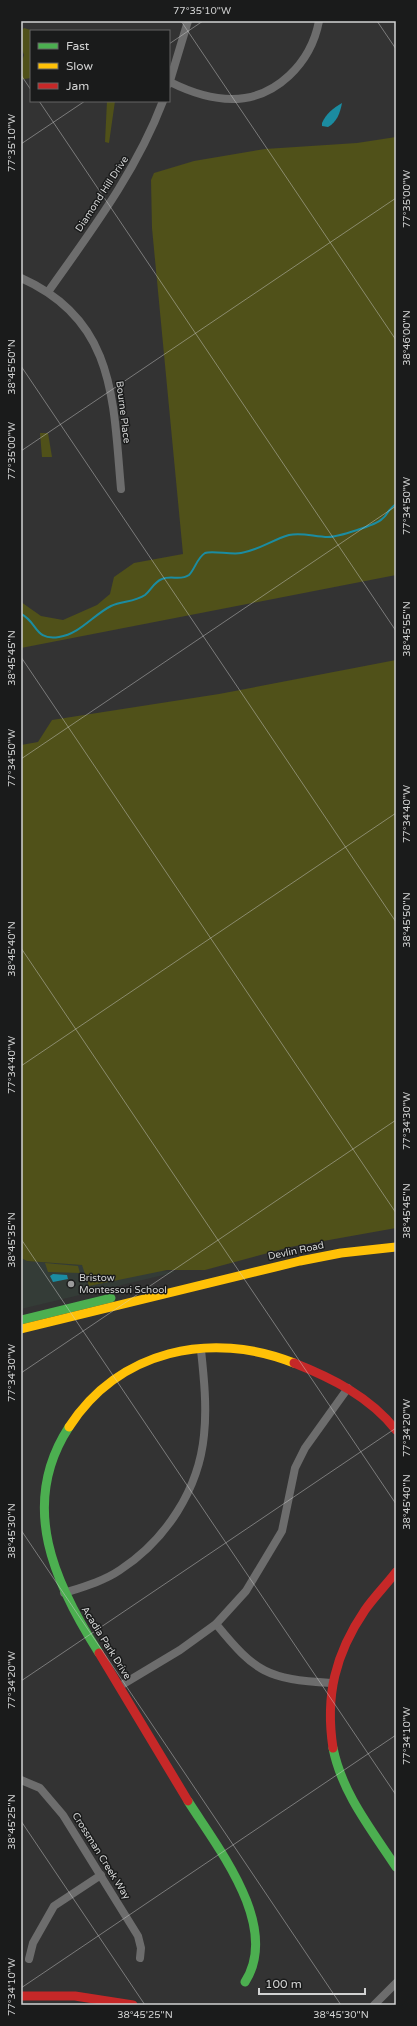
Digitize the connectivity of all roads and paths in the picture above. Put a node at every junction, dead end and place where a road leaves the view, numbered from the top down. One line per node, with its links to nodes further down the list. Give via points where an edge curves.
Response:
1 (188, 21): 3 (street)
2 (319, 21): 4 (street, via 314,40 301,63 284,80 265,91 231,99 195,92)
3 (170, 80)
4 (170, 83)
5 (162, 102): 7 (street, Diamond Hill Drive, via 148,137 119,190)
6 (21, 278): 7 (street, Bourne Place)
7 (48, 292): 8 (street, Bourne Place, via 80,322 105,366 114,409)
8 (121, 489)
9 (396, 1247): 10 (street, Devlin Road, via 307,1260)
10 (201, 1284): 11 (street, Devlin Road, via 152,1289); 12 (street, Devlin Road)
11 (21, 1320)
12 (21, 1329)
13 (201, 1350): 14 (street, Acadia Park Drive, via 237,1348 278,1356); 17 (street, via 205,1388 204,1435 197,1470 185,1499 169,1525 144,1551 120,1570); 17 (street, Acadia Park Drive, via 181,1351 151,1359 120,1374 91,1397 70,1423 54,1452 46,1485 44,1523 51,1559)
14 (348, 1388): 15 (street, Acadia Park Drive, via 376,1408); 18 (street, via 305,1448 294,1468 282,1531 269,1555 246,1591)
15 (396, 1430)
16 (396, 1572): 19 (street, via 365,1610 348,1637 335,1666)
17 (64, 1593): 20 (street, Acadia Park Drive, via 76,1619)
18 (216, 1624): 19 (street, via 248,1660 262,1670 280,1677); 20 (street, via 180,1650)
19 (331, 1683): 22 (street, via 328,1718 331,1744 340,1773 351,1798)
20 (120, 1686): 26 (street, Acadia Park Drive, via 246,1899 255,1930 256,1953 254,1968)
21 (21, 1780): 23 (street, Crossman Creek Way, via 40,1788 51,1800)
22 (396, 1867)
23 (101, 1875): 24 (street, Crossman Creek Way, via 138,1936); 25 (street, via 54,1906 33,1943)
24 (140, 1958)
25 (29, 1959)
26 (244, 1982)
27 (396, 1983): 30 (street)
28 (21, 1996): 29 (street, via 75,1996)
29 (133, 2005)
30 (374, 2005)

